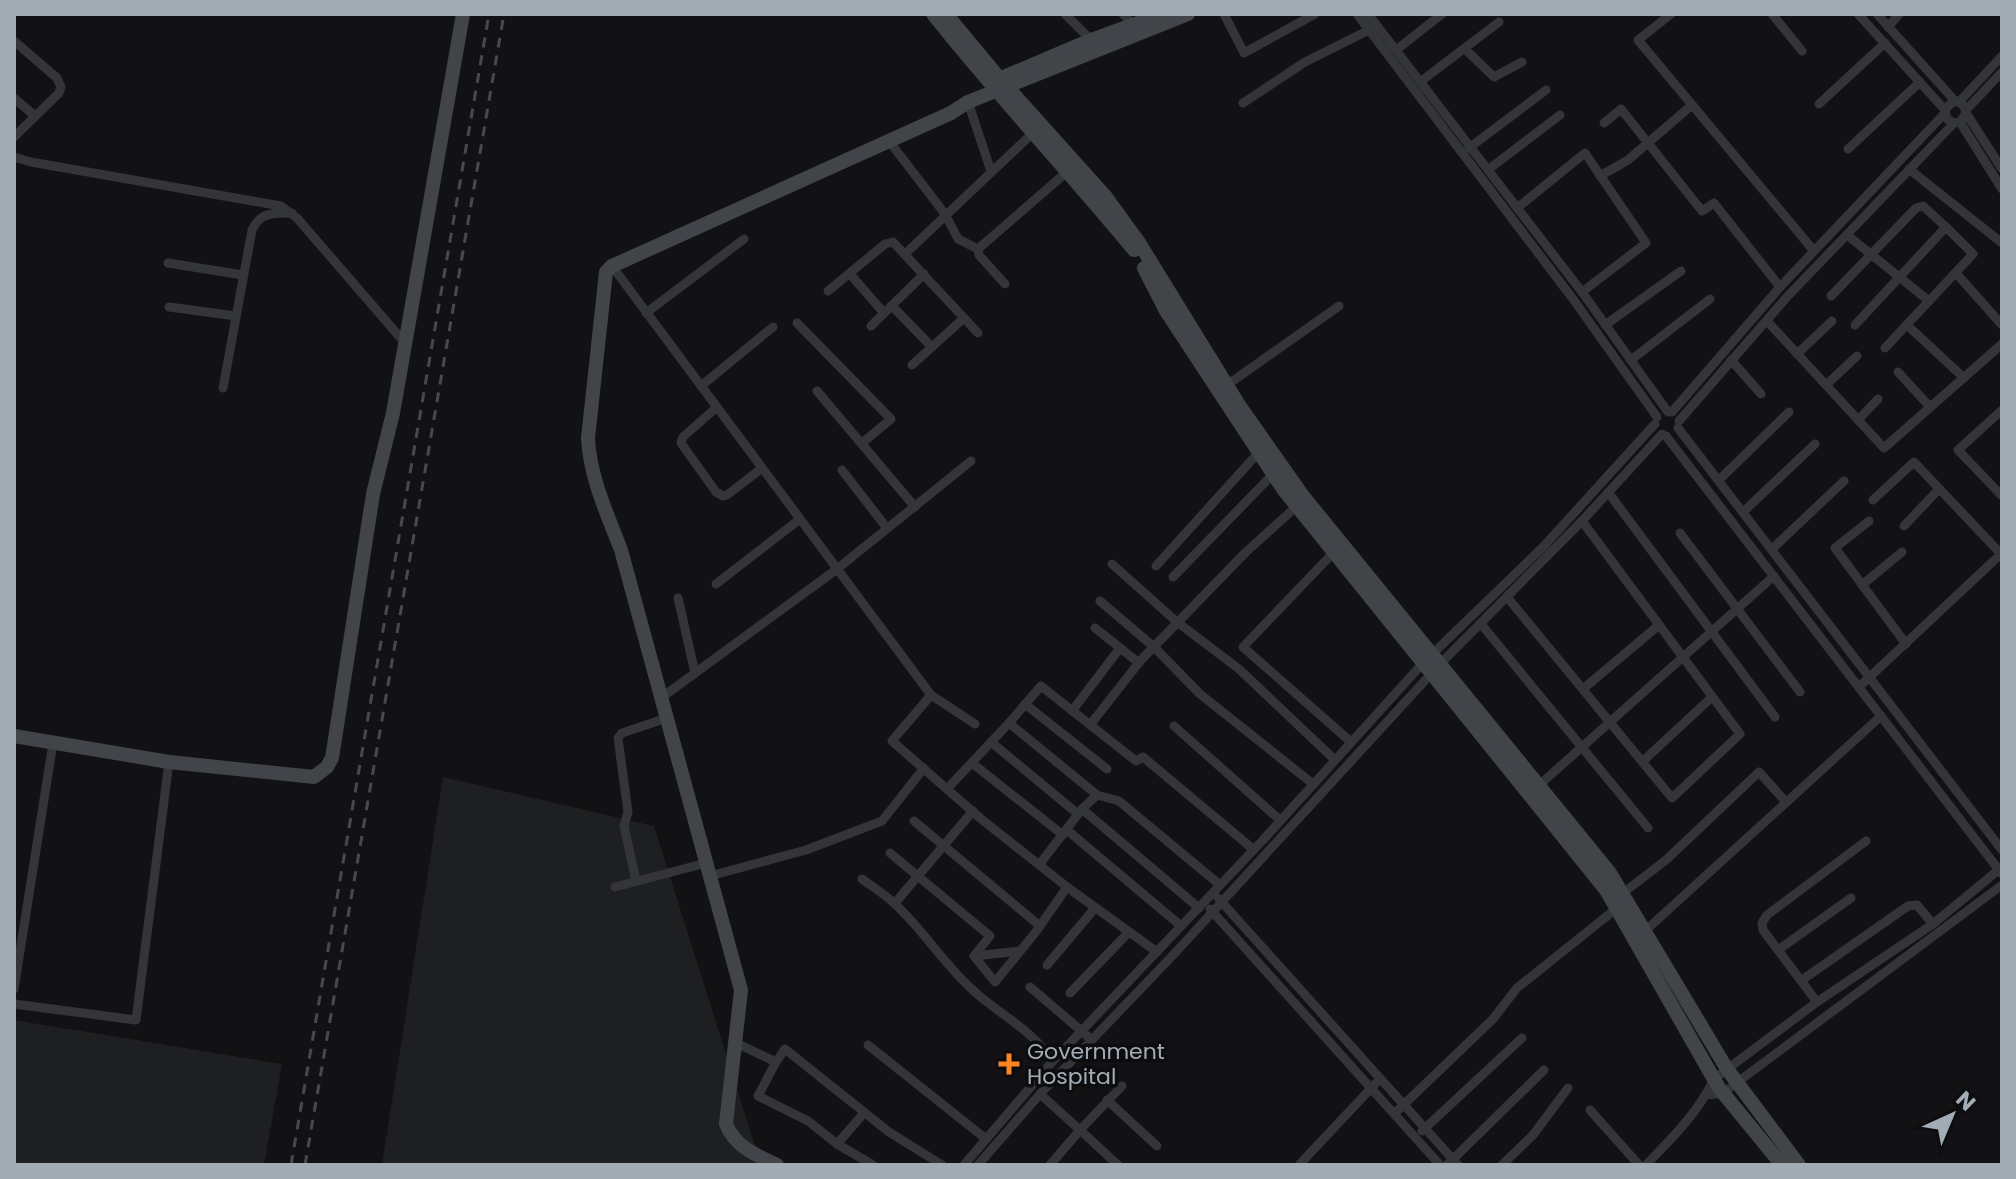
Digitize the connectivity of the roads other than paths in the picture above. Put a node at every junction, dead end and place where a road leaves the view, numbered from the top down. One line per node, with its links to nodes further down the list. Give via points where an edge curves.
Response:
1 (463, 14): 100 (street)
2 (933, 14): 32 (street)
3 (946, 14): 32 (street)
4 (1065, 14): 21 (street)
5 (1162, 14): 18 (street)
6 (1188, 14): 18 (street)
7 (1224, 14): 8 (street, via 1244,53)
8 (1315, 14)
9 (1357, 14): 20 (street)
10 (1368, 14): 25 (street)
11 (1442, 14): 25 (street)
12 (1671, 14): 38 (street, via 1638,40)
13 (1772, 14): 26 (street)
14 (1858, 14): 23 (street)
15 (1877, 14): 19 (street)
16 (1899, 14): 19 (street)
17 (1499, 22): 24 (street)
18 (1133, 24): 21 (street); 32 (street)
19 (1888, 27): 40 (street)
20 (1369, 30): 36 (street, via 1305,62); 49 (street)
21 (1091, 40): 32 (street)
22 (14, 41): 42 (street, via 60,83 59,93)
23 (1885, 43): 31 (street); 37 (street)
24 (1465, 49): 28 (street, via 1494,77); 30 (street)
25 (1396, 50): 30 (street)
26 (1802, 51)
27 (2002, 56): 40 (street)
28 (1522, 62)
29 (2002, 72): 40 (street)
30 (1420, 82): 49 (street)
31 (1920, 82): 39 (street); 48 (street)
32 (998, 85): 35 (street); 44 (street)
33 (1546, 90): 49 (street)
34 (14, 98): 42 (street)
35 (971, 100): 46 (street); 54 (street)
36 (1243, 103)
37 (1819, 104)
38 (1692, 105): 47 (street); 66 (street)
39 (1945, 111): 40 (street, via 1949,104); 40 (street, via 1947,119); 66 (street)
40 (1960, 112): 52 (street); 53 (street); 57 (street)
41 (1560, 115): 51 (street)
42 (35, 116): 45 (street)
43 (1604, 123): 47 (street, via 1621,109)
44 (1037, 129): 54 (street); 55 (street); 111 (street, via 1106,197)
45 (14, 137)
46 (889, 141): 60 (street); 70 (street)
47 (1648, 142): 56 (street); 78 (street, via 1702,211 1714,203)
48 (1848, 149)
49 (1467, 150): 51 (street); 123 (street)
50 (14, 157): 59 (street, via 274,204)
51 (1489, 169): 58 (street)
52 (1909, 169): 62 (street); 64 (street)
53 (2002, 169)
54 (991, 171): 60 (street)
55 (1068, 171): 65 (street); 128 (street, via 1135,252 1166,311)
56 (1600, 176): 58 (street, via 1585,153); 80 (street, via 1646,243)
57 (2002, 189)
58 (1517, 208): 80 (street)
59 (293, 213): 75 (street, via 270,213 255,221); 100 (street)
60 (945, 214): 65 (street, via 958,239); 67 (street)
61 (1946, 227): 68 (street, via 1923,206 1916,208); 72 (street, via 1973,251); 76 (street)
62 (1847, 235): 68 (street); 90 (street)
63 (744, 239): 87 (street)
64 (2002, 243)
65 (978, 249): 77 (street)
66 (1814, 251): 78 (street)
67 (905, 254): 73 (street, via 887,243); 74 (street)
68 (1872, 255): 76 (street); 81 (street)
69 (168, 263): 75 (street)
70 (612, 266): 87 (street); 181 (street, via 606,272 589,459 621,550)
71 (1681, 271): 93 (street)
72 (1956, 273): 83 (street); 96 (street)
73 (850, 274): 79 (street); 86 (street)
74 (924, 274): 86 (street); 89 (street)
75 (243, 275): 88 (street)
76 (1899, 278): 83 (street); 94 (street)
77 (1005, 284)
78 (1780, 287): 122 (street)
79 (828, 291)
80 (1582, 292): 93 (street)
81 (1831, 296)
82 (1710, 299): 106 (street)
83 (1929, 301): 95 (street)
84 (1339, 306): 111 (street)
85 (169, 307): 88 (street)
86 (888, 309): 97 (street); 102 (street)
87 (646, 313): 113 (street)
88 (236, 316): 114 (street)
89 (964, 318): 99 (street); 102 (street)
90 (1767, 321): 104 (street); 107 (street)
91 (1832, 321): 104 (street)
92 (797, 323): 126 (street, via 891,419)
93 (1605, 325): 106 (street)
94 (1855, 325)
95 (1907, 325): 103 (street); 110 (street)
96 (2002, 325)
97 (871, 326)
98 (773, 327): 113 (street)
99 (978, 333)
100 (405, 343): 199 (street, via 373,494 327,767 314,777)
101 (2002, 344): 110 (street)
102 (932, 347): 108 (street)
103 (1885, 348)
104 (1797, 354): 112 (street)
105 (1857, 356): 112 (street)
106 (1631, 360): 122 (street)
107 (1731, 360): 116 (street); 122 (street)
108 (912, 365)
109 (1898, 372): 119 (street)
110 (1964, 378): 119 (street)
111 (1227, 385): 132 (street)
112 (1826, 385): 124 (street)
113 (701, 386): 118 (street)
114 (223, 388)
115 (817, 391): 126 (street)
116 (1761, 394)
117 (1878, 399): 124 (street)
118 (717, 407): 130 (street); 130 (street, via 681,443 716,492 727,495)
119 (1930, 407): 124 (street, via 1884,448)
120 (2002, 410): 137 (street, via 1958,450)
121 (1789, 412): 133 (street)
122 (1674, 418): 123 (street); 125 (street, via 1673,434); 133 (street)
123 (1656, 420): 125 (street); 173 (street)
124 (1858, 420)
125 (1664, 435): 136 (street); 155 (street)
126 (862, 443): 140 (street)
127 (1815, 444): 141 (street)
128 (1259, 452): 132 (street); 153 (street)
129 (971, 461): 140 (street)
130 (762, 468): 142 (street)
131 (842, 470): 146 (street)
132 (1277, 470): 139 (street); 156 (street); 173 (street)
133 (1719, 480): 141 (street)
134 (1844, 481): 148 (street)
135 (1939, 489): 138 (street, via 1914,462); 145 (street); 151 (street)
136 (1608, 492): 143 (street); 167 (street)
137 (2002, 496)
138 (1873, 500)
139 (1297, 506): 149 (street); 163 (street)
140 (915, 507): 146 (street)
141 (1743, 512): 148 (street)
142 (800, 519): 154 (street); 157 (street)
143 (1582, 521): 159 (street); 165 (street)
144 (1869, 521): 158 (street, via 1835,548)
145 (1904, 526)
146 (886, 527): 154 (street)
147 (1680, 533): 162 (street)
148 (1772, 549): 175 (street)
149 (1334, 552): 173 (street); 194 (street, via 1243,647)
150 (1902, 552): 158 (street)
151 (2002, 553): 168 (street)
152 (1112, 564): 163 (street)
153 (1156, 566)
154 (837, 569): 174 (street); 179 (street)
155 (1774, 576): 162 (street); 176 (street)
156 (1173, 577)
157 (716, 584)
158 (1862, 585): 168 (street)
159 (1507, 597): 164 (street); 177 (street)
160 (678, 598): 174 (street)
161 (1100, 601): 169 (street)
162 (1737, 609): 167 (street); 178 (street)
163 (1177, 622): 169 (street); 197 (street, via 1239,669)
164 (1481, 624): 173 (street); 196 (street)
165 (1659, 625): 171 (street); 177 (street)
166 (1095, 628): 170 (street)
167 (1710, 631): 171 (street); 185 (street)
168 (1906, 644): 175 (street)
169 (1154, 647): 172 (street); 203 (street, via 1200,694)
170 (1120, 648): 172 (street); 183 (street)
171 (1681, 657): 180 (street); 187 (street)
172 (1139, 663): 190 (street)
173 (1432, 663): 194 (street); 205 (street); 231 (street)
174 (695, 673): 181 (street)
175 (1870, 677): 176 (street); 217 (street)
176 (1859, 687): 184 (street)
177 (1583, 689): 187 (street)
178 (1800, 692)
179 (931, 695): 189 (street); 201 (street, via 892,741)
180 (1712, 697): 198 (street); 198 (street, via 1740,734 1672,798)
181 (661, 698): 186 (street)
182 (1025, 704): 183 (street, via 1041,686); 188 (street); 202 (street)
183 (1072, 711): 190 (street)
184 (1881, 716): 207 (street); 221 (street)
185 (1775, 717)
186 (667, 718): 220 (street); 224 (street, via 618,738 628,812 624,826)
187 (1610, 720): 196 (street); 198 (street)
188 (1009, 723): 193 (street); 206 (street)
189 (975, 724)
190 (1090, 725): 216 (street, via 1136,761 1143,757)
191 (1174, 726): 210 (street)
192 (14, 736): 195 (street)
193 (991, 742): 200 (street); 209 (street)
194 (1351, 742): 197 (street)
195 (53, 743): 199 (street); 249 (street)
196 (1580, 746): 205 (street); 212 (street)
197 (1335, 760): 203 (street)
198 (1643, 761)
199 (169, 762): 252 (street, via 136,1020)
200 (972, 763): 204 (street); 213 (street)
201 (924, 768): 204 (street); 220 (street, via 882,821 806,850)
202 (1107, 769)
203 (1313, 784): 210 (street)
204 (948, 788): 208 (street)
205 (1535, 789): 229 (street); 235 (street)
206 (1097, 795): 209 (street); 228 (street, via 1119,801)
207 (1786, 802): 229 (street, via 1759,772); 240 (street)
208 (973, 811): 215 (street); 219 (street)
209 (1080, 812): 213 (street); 233 (street)
210 (1280, 820): 216 (street)
211 (914, 821): 215 (street)
212 (1648, 828)
213 (1065, 833): 219 (street); 239 (street)
214 (1866, 841): 242 (street, via 1764,919 1763,930)
215 (945, 845): 222 (street); 238 (street)
216 (1253, 849): 228 (street)
217 (2002, 850)
218 (890, 853): 222 (street)
219 (1039, 865): 227 (street)
220 (708, 869): 224 (street); 256 (street, via 741,990)
221 (2001, 870): 237 (street)
222 (918, 875): 232 (street); 245 (street, via 990,936)
223 (862, 879): 232 (street)
224 (636, 881): 226 (street)
225 (2002, 885): 264 (street)
226 (615, 887)
227 (1067, 887): 234 (street); 238 (street)
228 (1216, 889): 231 (street); 233 (street)
229 (1623, 893): 240 (street)
230 (1851, 898): 242 (street)
231 (1221, 902): 236 (street); 262 (street)
232 (895, 903): 259 (street, via 945,963)
233 (1201, 904): 236 (street); 239 (street)
234 (1095, 908): 241 (street); 246 (street)
235 (1617, 908): 263 (street); 272 (street, via 1517,988 1493,1019)
236 (1212, 913): 255 (street); 266 (street)
237 (1933, 924): 247 (street, via 1917,905 1908,906); 251 (street)
238 (1040, 926): 243 (street)
239 (1181, 926): 244 (street)
240 (1645, 931): 260 (street)
241 (1129, 932): 244 (street); 250 (street)
242 (1778, 950): 247 (street)
243 (1020, 951): 245 (street); 245 (street, via 995,982)
244 (1157, 952): 253 (street)
245 (974, 956)
246 (1047, 965)
247 (1802, 980): 251 (street)
248 (1030, 987): 253 (street)
249 (14, 989)
250 (1070, 993)
251 (1817, 1002): 260 (street)
252 (14, 1004)
253 (1082, 1031): 255 (street); 259 (street)
254 (1522, 1038): 276 (street)
255 (1092, 1040): 269 (street)
256 (736, 1043): 258 (street); 285 (street, via 726,1124 732,1138)
257 (868, 1045): 279 (street)
258 (776, 1062): 274 (street, via 785,1049); 280 (street, via 758,1096 808,1121)
259 (1052, 1062): 279 (street)
260 (1727, 1069): 263 (street); 264 (street)
261 (1544, 1070): 283 (street)
262 (1381, 1077): 266 (street); 272 (street)
263 (1714, 1079): 268 (street); 270 (street)
264 (1737, 1083): 268 (street); 296 (street)
265 (1122, 1086): 271 (street)
266 (1372, 1087): 275 (street); 291 (street)
267 (1568, 1088): 293 (street, via 1533,1135)
268 (1723, 1093): 270 (street); 295 (street)
269 (1040, 1094): 277 (street); 282 (street)
270 (1707, 1095): 284 (street)
271 (1107, 1100): 277 (street); 281 (street)
272 (1405, 1103): 275 (street); 276 (street)
273 (1590, 1110): 294 (street)
274 (864, 1113): 280 (street); 287 (street)
275 (1395, 1113): 278 (street)
276 (1425, 1128): 278 (street); 283 (street)
277 (1080, 1130): 289 (street); 290 (street)
278 (1416, 1136): 292 (street)
279 (986, 1139): 288 (street)
280 (837, 1144): 286 (street)
281 (1157, 1146)
282 (984, 1163)
283 (1453, 1163)
284 (1653, 1163)
285 (777, 1165)
286 (873, 1165)
287 (942, 1165)
288 (964, 1165)
289 (1050, 1165)
290 (1118, 1165)
291 (1299, 1165)
292 (1440, 1165)
293 (1502, 1165)
294 (1639, 1165)
295 (1782, 1165)
296 (1799, 1165)

